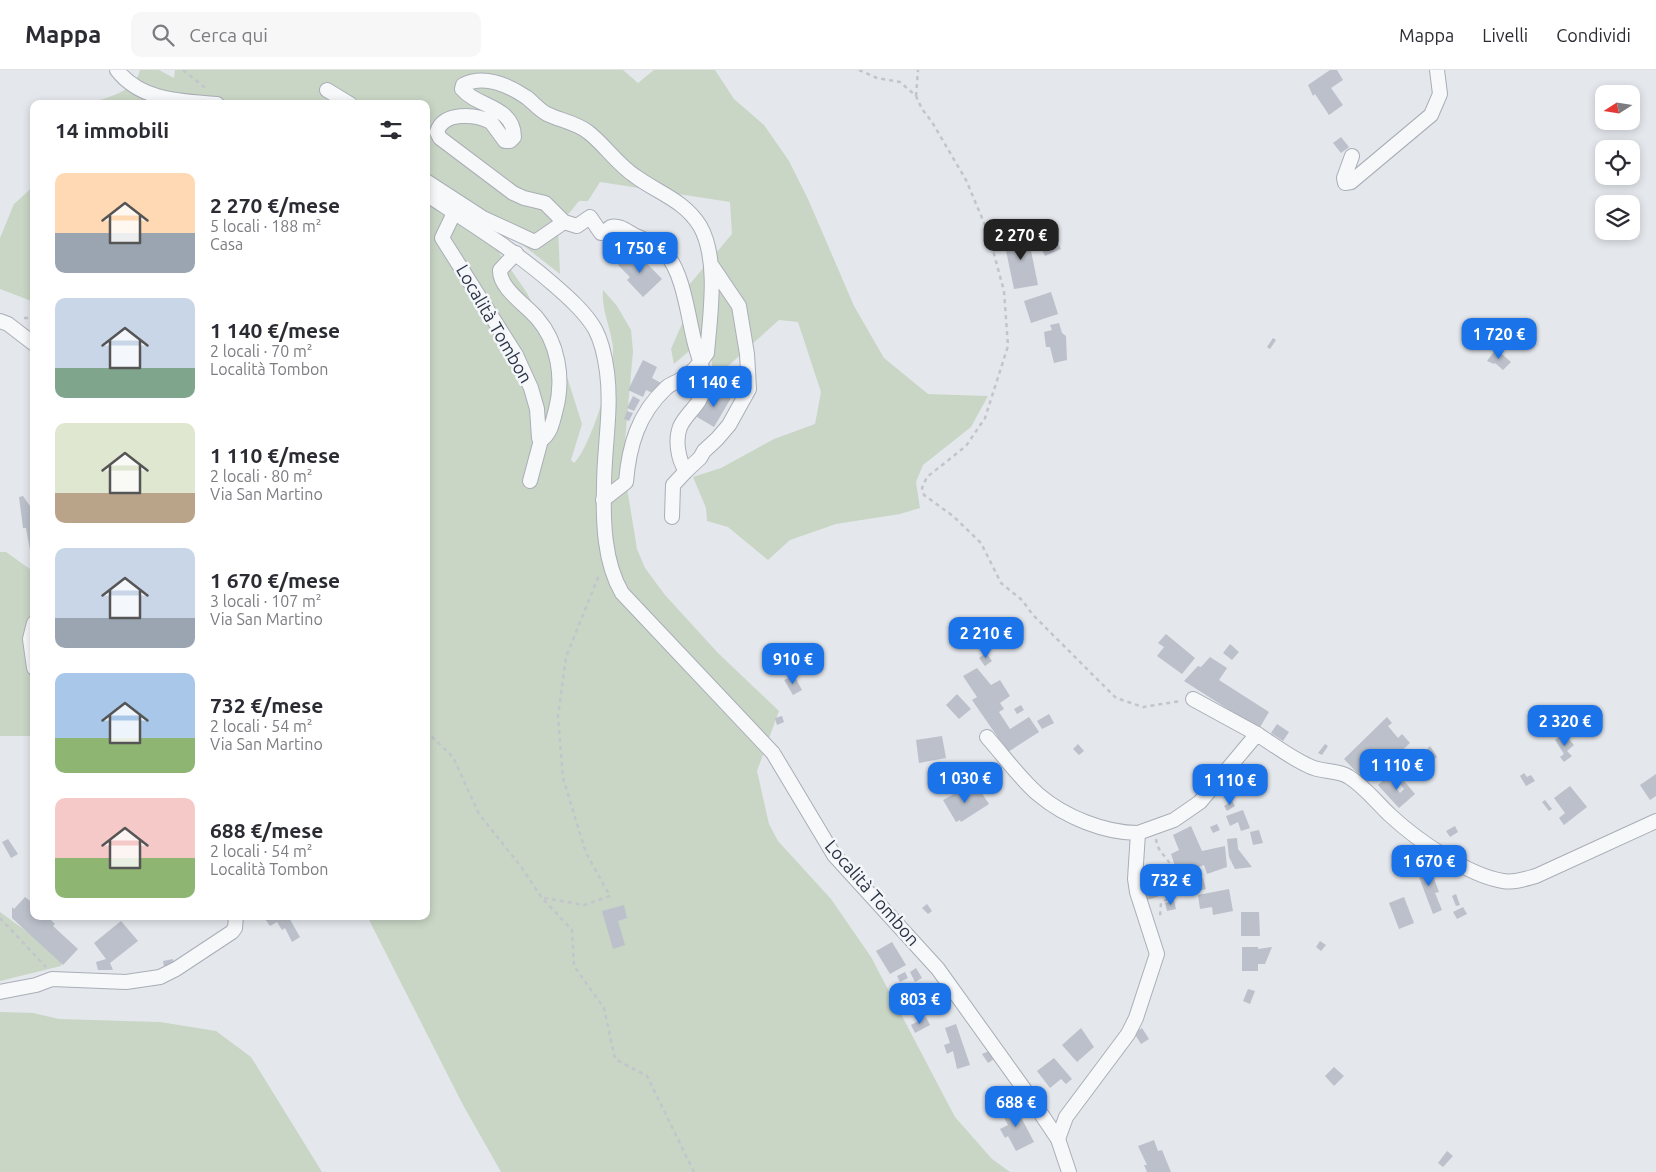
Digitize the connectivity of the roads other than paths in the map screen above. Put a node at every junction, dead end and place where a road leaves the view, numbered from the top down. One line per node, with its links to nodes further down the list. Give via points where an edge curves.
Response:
1 (117, 70): 4 (street, via 143,93)
2 (1437, 70): 6 (street, via 1440,94 1432,114 1351,182 1345,183)
3 (327, 90): 5 (street)
4 (174, 100)
5 (343, 100)
6 (1352, 156)
7 (430, 184): 10 (street, via 483,218 535,242)
8 (430, 197): 9 (street, Località Tombon)
9 (454, 213): 11 (street, Località Tombon); 16 (street, Località Tombon, via 442,238 516,355 531,388 537,409 537,430)
10 (564, 222): 12 (street, via 546,203 513,193 440,138 437,132 440,124 449,118 462,117 488,120 505,140 510,141 514,137 506,117 468,95 462,89 463,85 497,82 526,97 546,113 588,131 635,176 676,200 689,213 700,227); 15 (street, via 577,226 590,217 601,233 617,227 649,241 665,253 677,273)
11 (516, 253): 16 (street, Località Tombon, via 500,274 550,335 558,360 557,404 552,426); 19 (street, Località Tombon, via 580,309 603,347 610,404)
12 (712, 266): 15 (street, via 707,353); 17 (street, via 739,306 749,390 729,425)
13 (0, 321): 14 (street)
14 (30, 341)
15 (701, 364): 17 (street, via 704,386 701,397 678,434 678,450); 19 (street, via 667,386 638,423 628,458 626,482)
16 (542, 440): 18 (street, Località Tombon)
17 (686, 471): 20 (street, via 673,485)
18 (530, 481)
19 (604, 500): 28 (street, Località Tombon, via 608,555 614,580 622,593 773,753 834,855 938,969)
20 (672, 517)
21 (1193, 699): 22 (street)
22 (1257, 734): 24 (street, via 1308,766 1348,776 1390,816 1437,851 1504,882 1536,876); 25 (street, via 1200,802 1174,820)
23 (987, 737): 25 (street, via 1038,795 1053,805 1121,833)
24 (1656, 820)
25 (1138, 833): 28 (street, via 1137,892 1157,954 1128,1034 1066,1118)
26 (236, 920): 27 (street, via 232,932 160,977 126,982 56,980)
27 (0, 992)
28 (1058, 1139): 29 (street, Località Tombon)
29 (1069, 1172)

